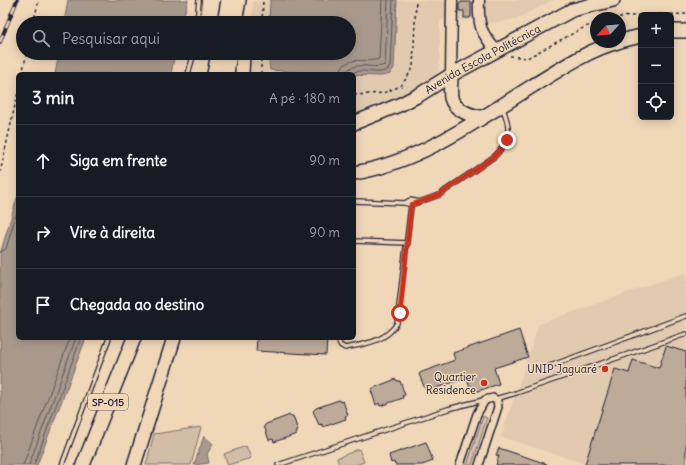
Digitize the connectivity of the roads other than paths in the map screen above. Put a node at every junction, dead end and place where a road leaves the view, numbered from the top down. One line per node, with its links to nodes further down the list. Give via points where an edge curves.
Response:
1 (199, 0): 7 (lane)
2 (228, 0): 8 (highway)
3 (240, 0): 9 (highway); 10 (highway)
4 (452, 0): 25 (street)
5 (479, 0): 16 (street, via 479,26 485,38)
6 (612, 0): 16 (highway, Avenida Escola Politécnica, via 572,10)
7 (198, 16)
8 (225, 16)
9 (237, 16)
10 (242, 16)
11 (674, 31): 12 (highway)
12 (686, 31)
13 (638, 37): 14 (highway)
14 (626, 40)
15 (604, 48): 26 (highway, via 579,58)
16 (496, 50): 25 (highway, Avenida Escola Politécnica)
17 (192, 60): 21 (lane)
18 (217, 60): 22 (highway)
19 (229, 60): 23 (highway)
20 (243, 60): 24 (highway)
21 (189, 72)
22 (214, 72)
23 (227, 72)
24 (242, 72)
25 (452, 75): 27 (highway, via 451,97 454,103 474,116); 28 (highway, Avenida Escola Politécnica, via 399,105)
26 (502, 105): 27 (highway); 31 (lane, via 509,128 507,140 502,148 495,156 439,195)
27 (483, 116): 29 (highway, via 418,152)
28 (356, 121)
29 (357, 171)
30 (356, 201): 32 (lane)
31 (420, 202): 32 (lane, via 410,200); 33 (lane)
32 (405, 203): 33 (lane)
33 (411, 205): 35 (lane)
34 (356, 240): 35 (lane)
35 (408, 243): 41 (lane, via 397,324 393,330 381,339 345,348 340,345)
36 (686, 316): 42 (lane)
37 (686, 334): 43 (lane, via 516,394)
38 (108, 340): 45 (lane)
39 (133, 340): 46 (highway, SP-015)
40 (173, 340): 47 (highway)
41 (339, 340)
42 (550, 366)
43 (495, 399): 44 (street); 50 (street, via 498,407)
44 (485, 400): 48 (lane, via 448,409); 49 (street, via 477,414)
45 (62, 465)
46 (83, 465)
47 (134, 465)
48 (278, 465)
49 (460, 465)
50 (479, 465)

